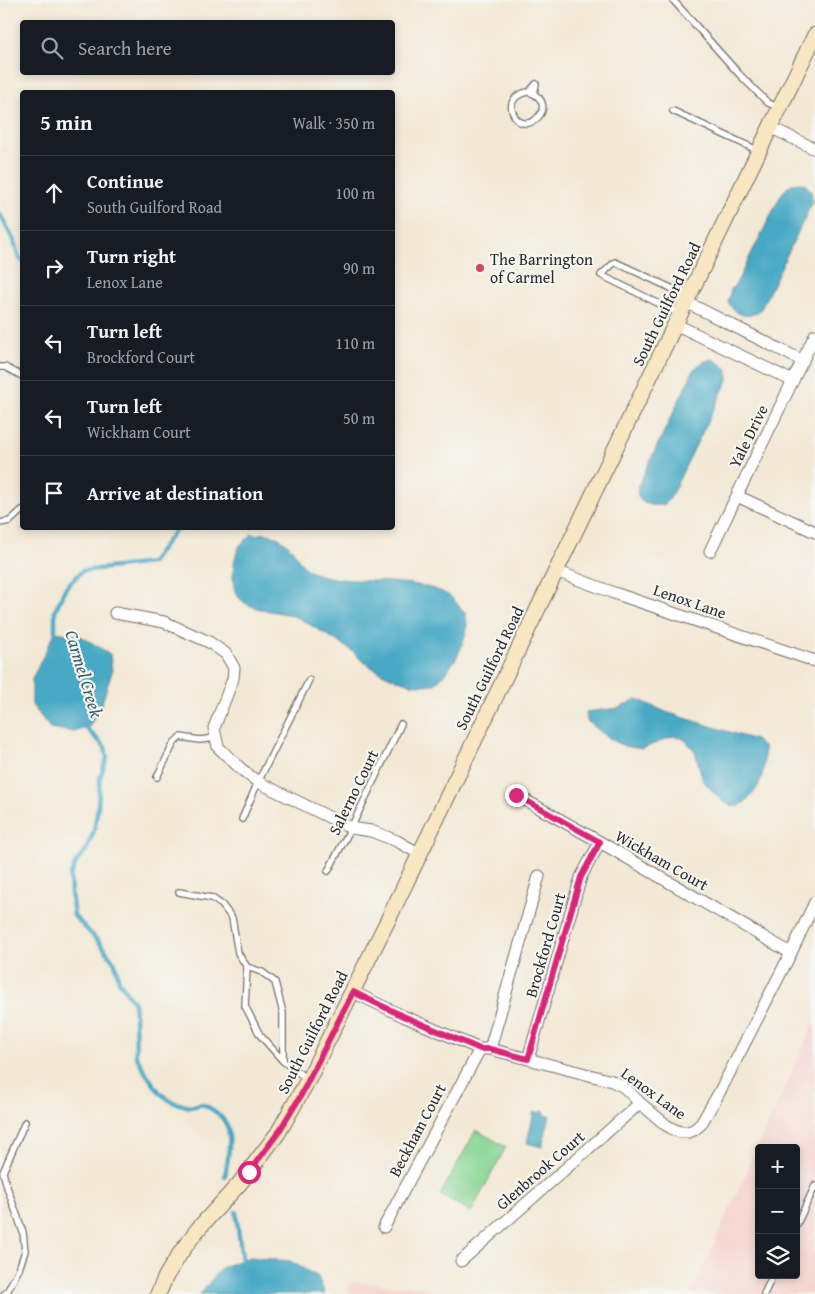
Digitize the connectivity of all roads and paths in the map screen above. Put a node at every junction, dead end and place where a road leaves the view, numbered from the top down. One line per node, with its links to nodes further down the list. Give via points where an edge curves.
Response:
1 (673, 0): 4 (lane, via 739,74 768,103)
2 (815, 35): 4 (main road, South Guilford Road)
3 (531, 93): 3 (lane, via 519,94 512,103 515,117 524,123 537,119 542,111 538,97)
4 (780, 108): 6 (main road, South Guilford Road)
5 (673, 111): 8 (lane)
6 (770, 127): 7 (street); 8 (main road, South Guilford Road)
7 (815, 148)
8 (759, 150): 9 (main road, South Guilford Road)
9 (682, 309): 9 (lane, via 601,275 615,262); 11 (street); 14 (street); 20 (main road, South Guilford Road)
10 (815, 335): 11 (street, Yale Drive)
11 (803, 361): 14 (street, Yale Drive)
12 (0, 368): 13 (lane, via 5,367)
13 (20, 375)
14 (793, 381): 15 (street, Yale Drive)
15 (737, 496): 18 (street); 19 (street, Yale Drive)
16 (20, 512): 17 (lane, via 10,521)
17 (0, 523)
18 (815, 532)
19 (710, 551)
20 (556, 571): 22 (street, Lenox Lane); 32 (main road, South Guilford Road)
21 (115, 613): 25 (street, via 164,622 209,642 226,654 234,668 233,679 214,728)
22 (815, 661)
23 (309, 680): 27 (lane)
24 (401, 724): 30 (lane, Salerno Court)
25 (216, 738): 26 (lane, via 180,737); 27 (street, via 218,747)
26 (157, 777)
27 (258, 782): 29 (lane); 30 (street)
28 (516, 795): 31 (street, Wickham Court)
29 (242, 818)
30 (351, 828): 32 (street, via 371,831); 33 (lane, Salerno Court)
31 (600, 842): 37 (street, Wickham Court); 41 (street, Brockford Court, via 581,877)
32 (420, 854): 39 (main road, South Guilford Road)
33 (328, 871)
34 (539, 876): 40 (street, Brockford Court)
35 (179, 892): 38 (lane, via 212,898 222,905 232,918 238,953)
36 (815, 902): 37 (street, Lenox Lane)
37 (791, 953): 44 (street, Lenox Lane, via 701,1124 694,1130 680,1132 666,1125)
38 (247, 967): 42 (lane, via 244,1006 260,1035); 42 (lane, via 262,972 275,982 283,1012)
39 (353, 992): 40 (street, Lenox Lane); 43 (main road, South Guilford Road)
40 (485, 1049): 41 (street, Lenox Lane); 48 (street, Beckham Court)
41 (528, 1059): 44 (street, Lenox Lane, via 612,1081 624,1087)
42 (283, 1061): 43 (lane)
43 (308, 1080): 52 (main road, South Guilford Road, via 278,1133 240,1183 198,1229 171,1268)
44 (640, 1103): 49 (street, Glenbrook Court)
45 (25, 1122): 51 (lane, via 3,1172 23,1232 25,1251)
46 (815, 1186): 47 (lane)
47 (800, 1218)
48 (384, 1226)
49 (461, 1261)
50 (771, 1279): 53 (lane)
51 (4, 1294)
52 (158, 1294)
53 (764, 1294)

